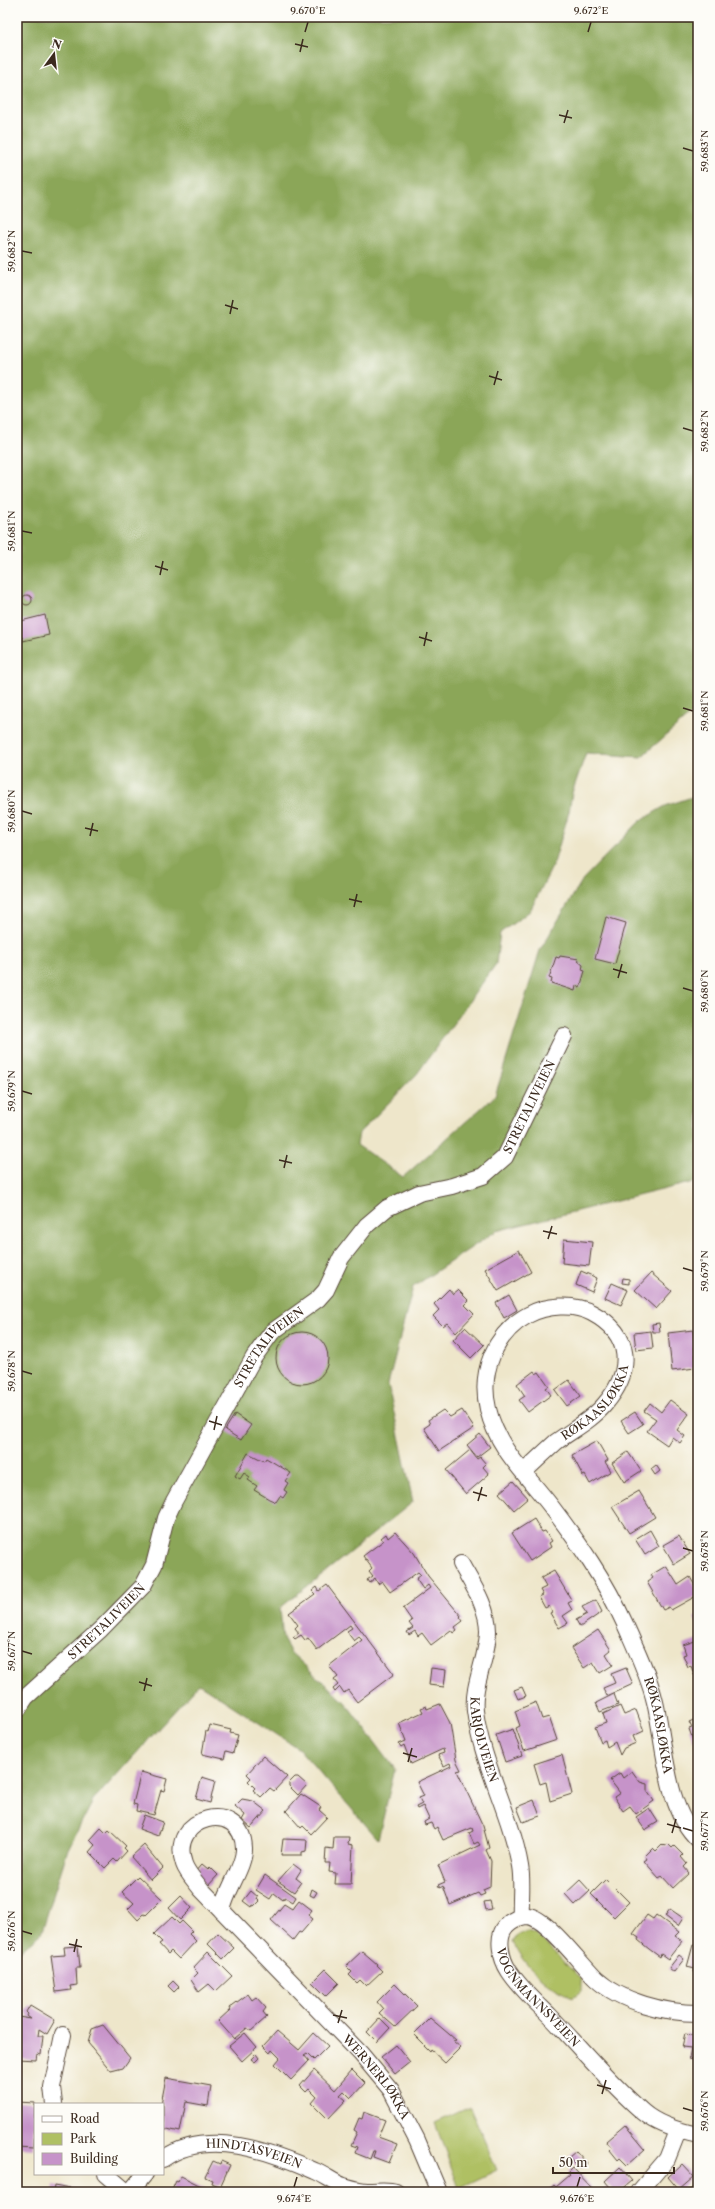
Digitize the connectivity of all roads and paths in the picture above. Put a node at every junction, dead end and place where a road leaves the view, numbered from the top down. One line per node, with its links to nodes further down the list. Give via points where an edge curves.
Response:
1 (564, 1036): 4 (street, STRETALIVEIEN, via 505,1158 483,1176 419,1193 387,1208 367,1225 341,1258 326,1290 318,1299 272,1332 254,1357 174,1501 166,1518 154,1565 144,1586 26,1697)
2 (524, 1472): 2 (street, RØKAASLØKKA, via 501,1443 488,1407 488,1367 496,1345 506,1331 531,1313 556,1306 574,1307 591,1312 606,1323 622,1342 625,1369 619,1384 604,1406 557,1442); 5 (street, RØKAASLØKKA, via 589,1558 608,1589 640,1659 654,1700 674,1801 686,1826)
3 (461, 1564): 7 (street, KARJOLVEIEN, via 486,1615 488,1631 476,1685 475,1710 482,1745 502,1801 520,1866)
4 (17, 1711)
5 (698, 1839)
6 (222, 1911): 6 (street, WERNERLØKKA, via 201,1889 184,1865 182,1853 186,1833 194,1824 206,1819 219,1818 234,1824 242,1833 244,1858 227,1893); 19 (street, WERNERLØKKA, via 361,2054 391,2090 417,2140)
7 (522, 1918): 8 (street, via 528,1916 548,1927 598,1980 620,1994 675,2013); 11 (street, VOGNMANNSVEIEN, via 511,1920 504,1928 500,1939 502,1955 509,1971 643,2113)
8 (698, 2013)
9 (63, 2035): 10 (street, via 52,2087)
10 (54, 2103)
11 (678, 2130): 12 (street, VOGNMANNSVEIEN); 20 (street, via 668,2159)
12 (698, 2135)
13 (164, 2158): 16 (street, HINDTÅSVEIEN, via 194,2146 223,2144 264,2153 314,2171)
14 (107, 2175): 17 (street)
15 (144, 2175): 17 (street)
16 (347, 2189): 18 (street, HINDTÅSVEIEN)
17 (128, 2192)
18 (396, 2192)
19 (439, 2192)
20 (639, 2192)

